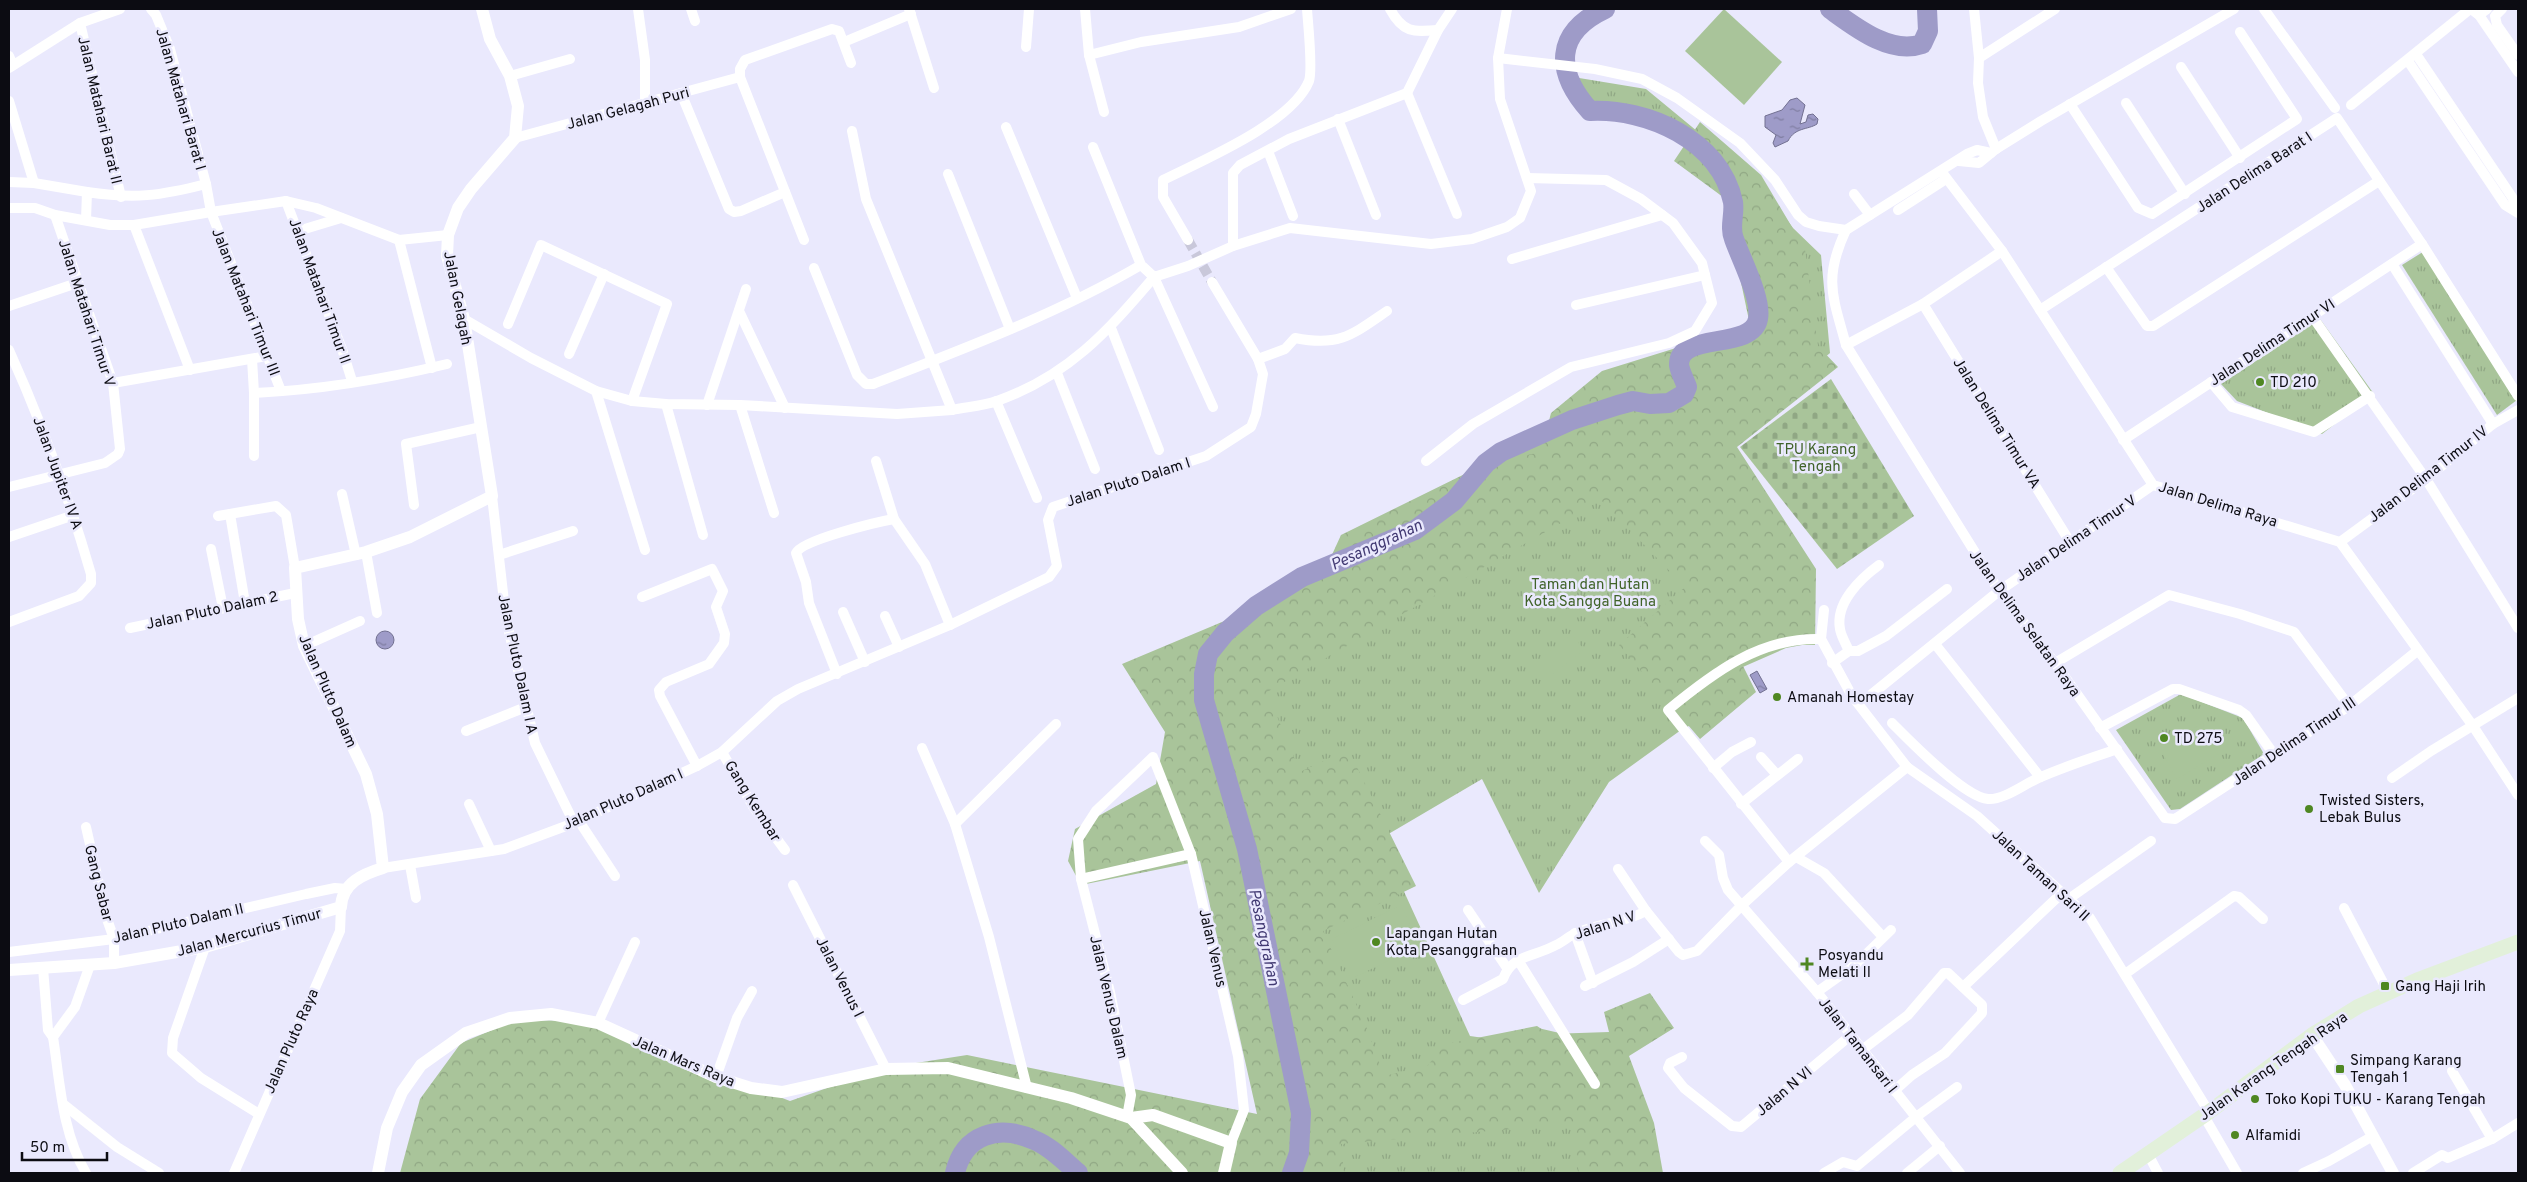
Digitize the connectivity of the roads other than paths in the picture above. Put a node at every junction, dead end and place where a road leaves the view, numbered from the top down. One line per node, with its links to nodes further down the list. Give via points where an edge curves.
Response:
1 (120, 9): 21 (street)
2 (482, 9): 36 (street, via 490,39)
3 (638, 9): 43 (street, via 645,60)
4 (691, 9): 20 (street)
5 (1029, 9): 25 (street)
6 (1084, 9): 27 (street)
7 (1291, 9): 27 (street, via 1239,28 1141,42)
8 (1307, 9): 87 (street, via 1310,79 1300,98 1255,133 1163,180 1163,197)
9 (1390, 9): 22 (street, via 1397,22 1412,32)
10 (1452, 9): 22 (street)
11 (1507, 9): 29 (street)
12 (1974, 9): 30 (street)
13 (2055, 9): 30 (street)
14 (2234, 9): 44 (street)
15 (2264, 9): 46 (street)
16 (2502, 9): 26 (street, via 2494,16 2497,25)
17 (2477, 10): 28 (street); 35 (street)
18 (153, 12): 62 (street, Jalan Matahari Barat I, via 170,49)
19 (910, 12): 24 (street); 38 (street)
20 (694, 20)
21 (80, 23): 32 (street); 67 (street, Jalan Matahari Barat II)
22 (1438, 30): 40 (street)
23 (2240, 32): 55 (street, via 2297,120)
24 (844, 42): 33 (street); 37 (street, via 839,32 832,29 745,60 741,63)
25 (1026, 47)
26 (2518, 54)
27 (1089, 55): 47 (street)
28 (2412, 57): 45 (street); 72 (street, via 2512,197)
29 (1498, 58): 58 (street, via 1500,99); 82 (street, via 1595,69 1642,79 1677,98 1740,143 1775,180 1806,222)
30 (1979, 58): 54 (street, via 1978,83 1983,117)
31 (570, 60): 36 (street)
32 (10, 63)
33 (852, 63)
34 (2181, 67): 55 (street)
35 (2518, 72)
36 (510, 76): 51 (street, via 518,106)
37 (740, 76): 39 (street, Jalan Gelagah Puri); 64 (street)
38 (934, 88)
39 (681, 93): 43 (street, Jalan Gelagah Puri); 64 (street, via 729,209 741,211)
40 (1407, 93): 48 (street); 73 (street)
41 (9, 101): 61 (street)
42 (2126, 103): 66 (street)
43 (645, 104): 51 (street, Jalan Gelagah Puri)
44 (2070, 104): 54 (street); 66 (street, via 2138,208 2152,214)
45 (2350, 105)
46 (2335, 108)
47 (1104, 112)
48 (1338, 119): 53 (street); 75 (street)
49 (1006, 127): 102 (street)
50 (852, 131): 121 (street, via 866,199)
51 (515, 138): 84 (street, Jalan Gelagah, via 471,189 458,208)
52 (1093, 148): 93 (street)
53 (1268, 151): 78 (street); 89 (street, via 1240,165 1233,173)
54 (1993, 151): 57 (street, via 1977,150)
55 (2240, 158): 66 (street)
56 (948, 174): 113 (street)
57 (1944, 175): 70 (street); 77 (street); 90 (street, Jalan Delima Raya)
58 (1527, 178): 76 (street, via 1606,180); 89 (street, via 1531,191 1520,218 1507,227 1472,239 1431,244 1290,228)
59 (9, 182): 61 (street)
60 (2379, 182): 88 (street, Jalan Delima Barat I); 94 (street, via 2153,326 2147,326); 94 (street, Jalan Delima Barat I, via 2337,118)
61 (34, 183): 63 (street)
62 (206, 184): 67 (street, via 168,194); 71 (street, Jalan Matahari Barat I)
63 (87, 192): 67 (street); 80 (street)
64 (785, 192): 86 (street)
65 (1854, 194): 77 (street)
66 (2184, 194)
67 (121, 197)
68 (286, 201): 71 (street); 79 (street); 83 (street, Jalan Matahari Timur II)
69 (9, 208): 74 (street, via 35,208)
70 (1898, 210)
71 (211, 212): 81 (street); 117 (street, Jalan Matahari Timur III)
72 (2518, 213)
73 (1456, 214)
74 (55, 215): 80 (street); 100 (street, Jalan Matahari Timur V)
75 (1376, 215)
76 (1662, 215): 91 (street); 97 (street, via 1674,223 1702,263)
77 (1870, 215): 82 (street)
78 (1293, 216)
79 (341, 218): 83 (street); 85 (street)
80 (86, 220): 81 (street)
81 (134, 225): 123 (street)
82 (1846, 230): 114 (street, Jalan Delima Selatan Raya, via 1831,280 1834,307)
83 (298, 231): 125 (street, Jalan Matahari Timur II)
84 (448, 235): 85 (street); 110 (street, Jalan Gelagah, via 447,256)
85 (399, 240): 122 (street)
86 (804, 240)
87 (1188, 240)
88 (2422, 244): 92 (street, Jalan Delima Timur VI); 132 (street, Jalan Delima Barat I)
89 (1233, 246): 98 (street, via 1188,266)
90 (2002, 251): 103 (street); 106 (street, Jalan Delima Raya)
91 (1512, 259)
92 (2392, 264): 109 (street, Jalan Delima Timur VI); 142 (street)
93 (1140, 265): 98 (street); 102 (street)
94 (2106, 267): 106 (street, Jalan Delima Barat I)
95 (814, 268): 121 (street, via 861,381 873,384)
96 (604, 274): 111 (street, via 541,245); 116 (street); 133 (street, via 667,304)
97 (1705, 275): 104 (street); 148 (street, via 1712,303 1694,332 1669,343 1571,367 1473,424)
98 (1154, 276): 112 (street); 139 (street)
99 (1212, 282): 119 (street, Jalan Pluto Dalam I)
100 (77, 283): 105 (street); 126 (street, Jalan Matahari Timur V)
101 (746, 288): 107 (street)
102 (1077, 298): 113 (street)
103 (1923, 304): 114 (street); 166 (street, Jalan Delima Timur VA)
104 (1576, 305)
105 (9, 306)
106 (2040, 310): 144 (street, Jalan Delima Raya)
107 (739, 311): 136 (street); 140 (street)
108 (1387, 311): 119 (street, via 1350,336 1317,342 1295,338 1285,349)
109 (2312, 316): 127 (street, Jalan Delima Timur VI); 131 (street)
110 (464, 319): 129 (street); 143 (street, Jalan Gelagah)
111 (508, 324)
112 (1111, 328): 124 (street); 145 (street)
113 (1010, 329): 121 (street)
114 (1846, 345): 175 (street, Jalan Delima Selatan Raya)
115 (9, 350): 150 (street, Jalan Jupiter IV A)
116 (569, 354)
117 (267, 356): 118 (street); 128 (street, Jalan Matahari Timur III)
118 (252, 359): 123 (street); 130 (street)
119 (1258, 360): 186 (street, Jalan Pluto Dalam I, via 1263,374 1251,426 1206,456 1053,507 1048,520 1056,566 1049,577)
120 (447, 364): 122 (street)
121 (934, 365): 138 (street)
122 (432, 368): 125 (street)
123 (190, 370): 126 (street)
124 (1057, 372): 134 (street); 149 (street)
125 (352, 381): 128 (street)
126 (113, 382): 150 (street, Jalan Matahari Timur V, via 118,454 104,463)
127 (2211, 382): 131 (street, via 2232,407 2314,432); 144 (street, Jalan Delima Timur VI)
128 (282, 391): 130 (street)
129 (596, 391): 133 (street); 169 (street)
130 (254, 393): 146 (street)
131 (2370, 396): 151 (street)
132 (2518, 396)
133 (632, 401): 135 (street)
134 (996, 401): 138 (street); 156 (street)
135 (666, 404): 136 (street); 164 (street)
136 (707, 404): 137 (street)
137 (740, 405): 140 (street); 158 (street)
138 (950, 405): 140 (street, via 897,414)
139 (1213, 407)
140 (784, 408)
141 (2518, 410): 142 (street, Jalan Delima Timur IV)
142 (2493, 424): 151 (street, Jalan Delima Timur IV)
143 (481, 427): 155 (street, Jalan Gelagah); 157 (street, via 406,444)
144 (2123, 440): 152 (street, Jalan Delima Raya)
145 (1159, 450)
146 (254, 456)
147 (876, 461): 162 (street)
148 (1426, 462)
149 (1095, 469)
150 (59, 474): 153 (street); 160 (street, Jalan Jupiter IV A)
151 (2426, 479): 167 (street, Jalan Delima Timur IV); 188 (street)
152 (2153, 485): 166 (street, Jalan Delima Timur V); 167 (street, Jalan Delima Raya)
153 (9, 487)
154 (342, 494): 170 (street)
155 (492, 496): 170 (street, via 410,537); 171 (street, Jalan Pluto Dalam I A)
156 (1037, 498)
157 (414, 505)
158 (774, 513)
159 (230, 514): 161 (street); 173 (street, via 276,506 284,511); 178 (street)
160 (74, 515): 165 (street); 185 (street, Jalan Jupiter IV A, via 92,574 91,583 79,596)
161 (218, 516)
162 (894, 518): 186 (street, via 925,564); 198 (street, via 824,537 799,548 796,553 809,603)
163 (573, 531): 171 (street)
164 (703, 535)
165 (9, 537)
166 (2070, 542): 175 (street, Jalan Delima Timur V)
167 (2340, 542): 194 (street)
168 (211, 550): 179 (street)
169 (645, 550)
170 (361, 553): 173 (street); 182 (street)
171 (499, 555): 202 (street, Jalan Pluto Dalam I A, via 506,619)
172 (1879, 565): 193 (street, via 1860,578 1842,608 1840,628)
173 (295, 568): 176 (street, Jalan Pluto Dalam)
174 (1947, 589): 193 (street, via 1886,636 1858,651)
175 (1998, 590): 190 (street, Jalan Delima Timur V); 197 (street, Jalan Delima Selatan Raya)
176 (295, 593): 178 (street, Jalan Pluto Dalam 2); 191 (street, Jalan Pluto Dalam)
177 (642, 597): 216 (street, via 712,569 723,591 716,607 726,634 724,643 709,664 666,682 659,690)
178 (246, 603): 179 (street, Jalan Pluto Dalam 2)
179 (223, 608): 187 (street, Jalan Pluto Dalam 2)
180 (1824, 610): 189 (street)
181 (842, 612): 195 (street)
182 (377, 613)
183 (885, 616): 192 (street)
184 (360, 621): 191 (street)
185 (9, 622)
186 (950, 625): 192 (street, Jalan Pluto Dalam I)
187 (130, 628)
188 (2518, 628)
189 (1821, 639): 196 (street, Jalan Taman Sari II); 218 (street, via 1798,638 1747,654 1702,682 1668,710)
190 (1935, 644): 199 (street, Jalan Delima Timur V); 220 (street)
191 (304, 646): 236 (street, Jalan Pluto Dalam, via 366,774 377,814)
192 (899, 647): 195 (street, Jalan Pluto Dalam I)
193 (1849, 650): 196 (street)
194 (2417, 651): 201 (street, Jalan Delima Timur III); 205 (street)
195 (865, 662): 198 (street, Jalan Pluto Dalam I)
196 (1832, 663): 217 (street, Jalan Taman Sari II, via 1852,696)
197 (2055, 663): 201 (street, via 2169,595 2294,632); 206 (street, Jalan Delima Selatan Raya)
198 (837, 674): 211 (street, Jalan Pluto Dalam I, via 798,689 777,702)
199 (1872, 694)
200 (2518, 698): 205 (street)
201 (2349, 706): 212 (street, Jalan Delima Timur III)
202 (526, 707): 207 (street); 226 (street, Jalan Pluto Dalam I A, via 535,743)
203 (1892, 723): 220 (street, via 1932,762 1978,796 1989,799 2001,796)
204 (1056, 724): 227 (street)
205 (2472, 726): 221 (street); 222 (street)
206 (2100, 728): 210 (street, Jalan Delima Selatan Raya); 212 (street, via 2166,691 2179,688 2239,710)
207 (466, 731)
208 (1752, 742): 218 (street, via 1732,752)
209 (922, 748): 227 (street)
210 (2117, 749): 220 (street); 225 (street, Jalan Delima Selatan Raya)
211 (722, 752): 216 (street, Jalan Pluto Dalam I); 231 (street, Gang Kembar, via 754,808)
212 (2275, 756): 225 (street, Jalan Delima Timur III, via 2175,819)
213 (1153, 757): 233 (street, Jalan Venus); 239 (street, Jalan Venus Dalam, via 1096,811 1078,840)
214 (1761, 758): 219 (street)
215 (1798, 758): 219 (street)
216 (697, 766): 226 (street, Jalan Pluto Dalam I)
217 (1907, 767): 234 (street); 242 (street, Jalan Taman Sari II, via 1977,816)
218 (1713, 768): 224 (street)
219 (1777, 775): 224 (street)
220 (2040, 777)
221 (2392, 778)
222 (2518, 795)
223 (469, 804): 232 (street)
224 (1741, 804): 234 (street)
225 (2165, 818)
226 (576, 822): 232 (street, Jalan Pluto Dalam I); 238 (street, Jalan Pluto Dalam I A)
227 (955, 824): 282 (street, via 991,946)
228 (86, 827): 253 (street, Gang Sabar)
229 (1705, 841): 244 (street, Jalan Tamansari I, via 1719,855 1728,890)
230 (2150, 841): 242 (street)
231 (785, 850)
232 (491, 851): 235 (street, Jalan Pluto Dalam I)
233 (1192, 854): 239 (street); 292 (street, Jalan Venus, via 1238,1056 1244,1110)
234 (1793, 860): 244 (street); 252 (street, via 1824,874)
235 (410, 865): 236 (street, Jalan Pluto Dalam I); 243 (street)
236 (383, 868): 241 (street, via 361,876)
237 (1618, 869): 248 (street, Jalan N V)
238 (615, 876)
239 (1081, 879): 288 (street, Jalan Venus Dalam, via 1110,992 1131,1095)
240 (793, 885): 277 (street, Jalan Venus I)
241 (347, 889): 245 (street, via 341,899); 253 (street, Jalan Pluto Dalam II, via 306,894)
242 (2067, 895): 265 (street, Jalan Taman Sari II, via 2090,918); 266 (street)
243 (416, 898)
244 (1742, 905): 254 (street, Jalan N V, via 1697,951 1683,955); 268 (street, Jalan Tamansari I)
245 (341, 907): 257 (street, Jalan Mercurius Timur); 285 (street, Jalan Pluto Raya, via 340,931)
246 (2344, 908): 269 (street)
247 (1468, 910): 263 (street)
248 (1646, 910): 251 (street, Jalan N V, via 1636,916); 254 (street, Jalan N V)
249 (2263, 919): 265 (street, via 2234,896)
250 (1891, 930): 252 (street)
251 (1575, 933): 254 (street, via 1589,984); 259 (street, Jalan N V, via 1556,946)
252 (1883, 937): 268 (street, via 1854,965)
253 (114, 939): 258 (street, Jalan Pluto Dalam II); 260 (street, Gang Sabar)
254 (1669, 939)
255 (635, 942): 271 (street)
256 (2518, 942): 269 (main road, Jalan Karang Tengah Raya)
257 (205, 947): 260 (street, Jalan Mercurius Timur); 285 (street, via 173,1038 172,1052 200,1078)
258 (9, 952)
259 (1518, 960): 263 (street, Jalan N V); 280 (street)
260 (114, 963): 261 (street, Jalan Mercurius Timur)
261 (90, 965): 262 (street, Jalan Mercurius Timur); 274 (street, via 75,1008)
262 (43, 968): 264 (street, Jalan Mercurius Timur); 274 (street, via 48,1030)
263 (1507, 968): 270 (street, Jalan N V, via 1503,979)
264 (9, 970)
265 (2125, 974): 286 (street, Jalan Taman Sari II)
266 (1963, 987): 275 (street, via 1948,973 1941,975 1908,1015); 283 (street, via 1982,1005 1982,1013 1946,1053)
267 (752, 991): 279 (street, via 737,1018)
268 (1817, 992): 272 (street, Jalan Tamansari I)
269 (2388, 992): 273 (main road, Jalan Karang Tengah Raya)
270 (1463, 1000)
271 (598, 1023): 279 (street, Jalan Mars Raya); 298 (street, Jalan Mars Raya, via 551,1014 510,1018 466,1033 421,1065 402,1092 387,1128)
272 (1851, 1035): 275 (street, Jalan Tamansari I); 276 (street, Jalan N VI, via 1741,1127 1732,1126 1684,1088 1668,1068 1670,1063)
273 (2312, 1035): 286 (main road, Jalan Karang Tengah Raya); 290 (street)
274 (53, 1037): 284 (street)
275 (1862, 1050): 283 (street, Jalan Tamansari I)
276 (1682, 1057)
277 (886, 1068): 279 (street, Jalan Mars Raya, via 782,1092 751,1088); 282 (street, Jalan Mars Raya, via 948,1068)
278 (2452, 1070): 291 (street)
279 (716, 1077)
280 (1595, 1084)
281 (1957, 1087): 287 (street)
282 (1027, 1088): 288 (street, Jalan Mars Raya, via 1071,1098)
283 (1894, 1091): 287 (street, Jalan Tamansari I)
284 (63, 1104): 296 (street, via 75,1154); 297 (street, via 118,1147)
285 (259, 1114): 295 (street, Jalan Pluto Raya)
286 (2206, 1114): 294 (main road, Jalan Karang Tengah Raya); 306 (street, Jalan Taman Sari II)
287 (1916, 1117): 293 (street, Jalan Tamansari I); 301 (street, via 1857,1166 1843,1162)
288 (1129, 1118): 292 (street, Jalan Mars Raya, via 1153,1115); 299 (street, Jalan Mars Raya)
289 (2518, 1123): 291 (street)
290 (2373, 1136): 307 (street); 308 (street)
291 (2492, 1139): 309 (street, via 2448,1158 2442,1156)
292 (1231, 1143): 300 (street)
293 (1940, 1146): 302 (street); 303 (street, Jalan Tamansari I)
294 (2148, 1154): 304 (main road, Jalan Karang Tengah Raya); 305 (street)
295 (232, 1172)
296 (86, 1173)
297 (159, 1173)
298 (378, 1173)
299 (1182, 1173)
300 (1224, 1173)
301 (1824, 1173)
302 (1907, 1173)
303 (1960, 1173)
304 (2120, 1173)
305 (2158, 1173)
306 (2237, 1173)
307 (2303, 1173)
308 (2393, 1173)
309 (2412, 1173)

